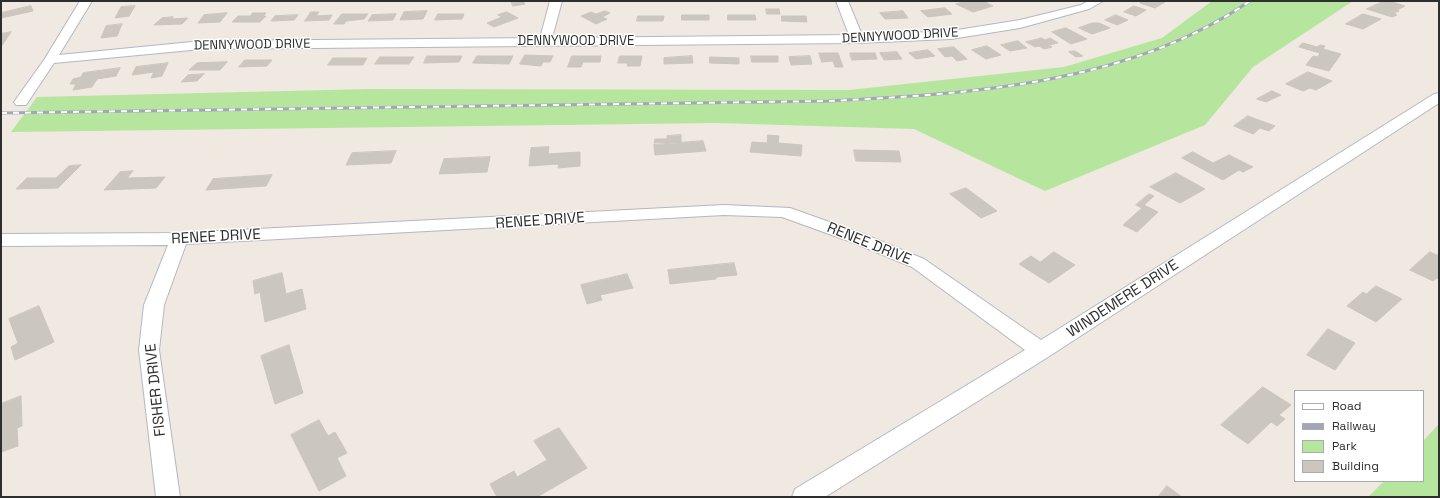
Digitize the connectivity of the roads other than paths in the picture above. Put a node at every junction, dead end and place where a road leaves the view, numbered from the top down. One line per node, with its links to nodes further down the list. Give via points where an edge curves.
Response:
1 (86, 1): 7 (street)
2 (556, 1): 6 (street)
3 (842, 1): 5 (street)
4 (1097, 1): 5 (street, DENNYWOOD DRIVE, via 1085,7 1020,24 959,34)
5 (857, 39): 6 (street, DENNYWOOD DRIVE)
6 (545, 41): 7 (street, DENNYWOOD DRIVE, via 202,45)
7 (50, 60): 9 (street)
8 (1439, 97): 12 (street, WINDEMERE DRIVE)
9 (20, 102)
10 (179, 239): 11 (street, RENEE DRIVE); 12 (street, RENEE DRIVE, via 724,210 784,212 918,263); 13 (street, FISHER DRIVE, via 154,305 149,350)
11 (1, 240)
12 (1041, 351): 14 (street, WINDEMERE DRIVE)
13 (168, 497)
14 (804, 497)

